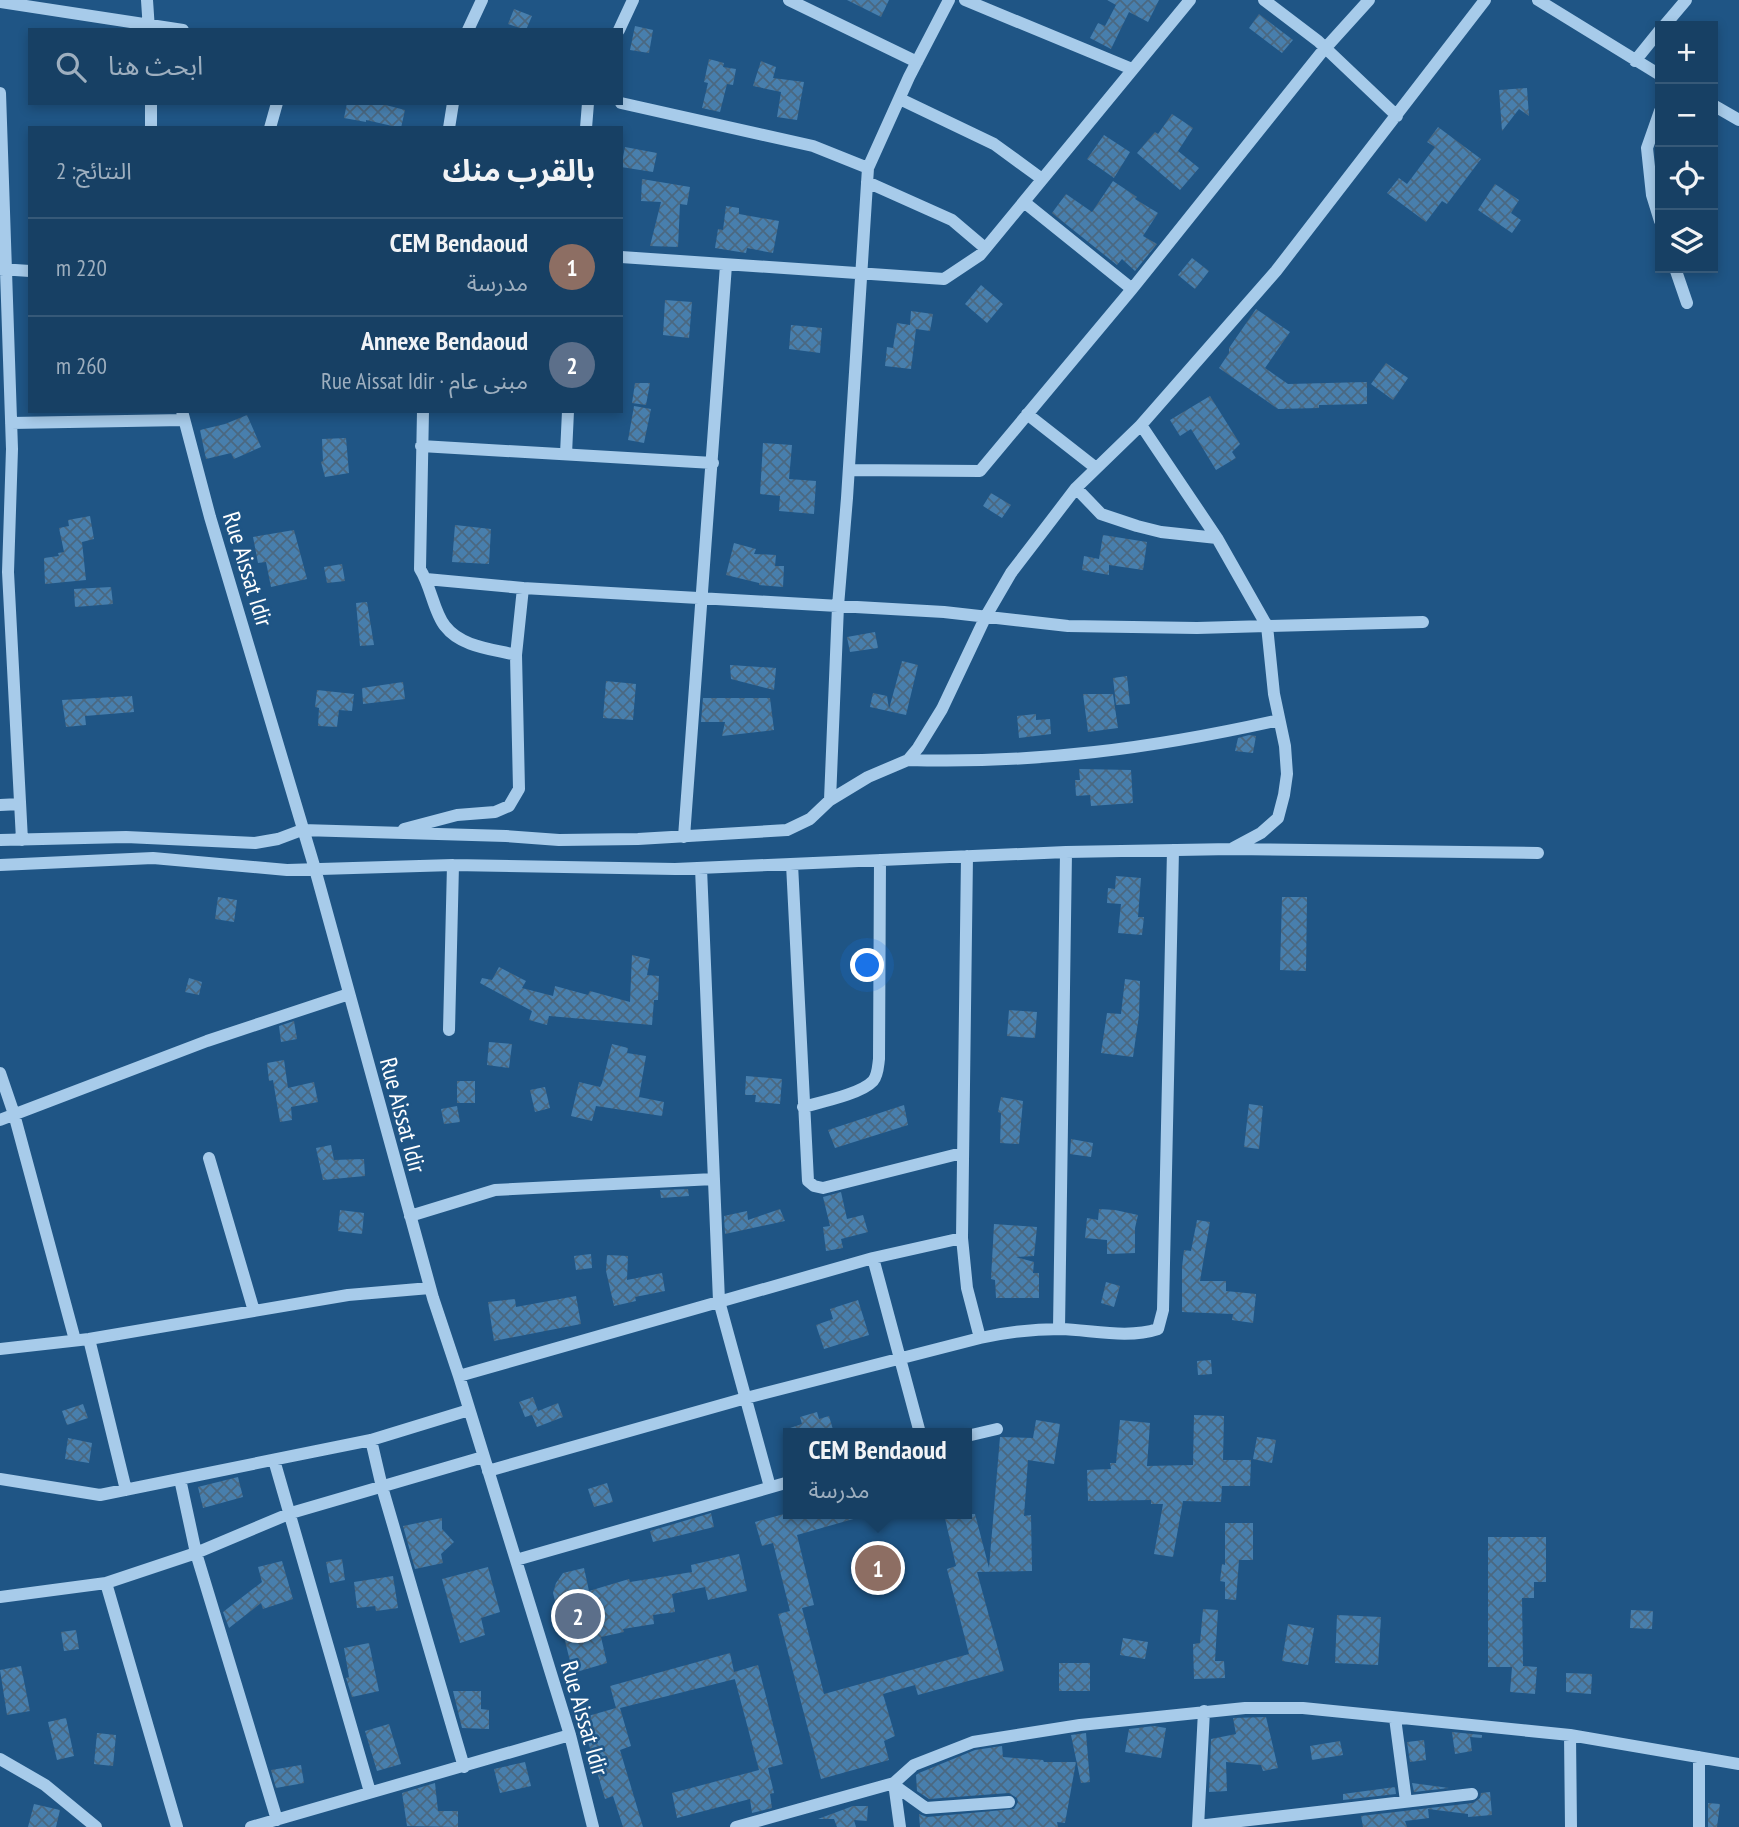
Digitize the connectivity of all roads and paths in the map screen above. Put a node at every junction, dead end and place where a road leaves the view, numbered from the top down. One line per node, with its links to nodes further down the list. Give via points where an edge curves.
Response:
1 (147, 0): 15 (street)
2 (482, 0): 16 (street)
3 (634, 0): 17 (street)
4 (949, 0): 21 (street)
5 (965, 0): 22 (street)
6 (1190, 0): 22 (street)
7 (1264, 0): 19 (street)
8 (1369, 0): 19 (street)
9 (1485, 0): 32 (street)
10 (1538, 0): 20 (street)
11 (1686, 0): 14 (street)
12 (793, 1): 21 (street)
13 (0, 2): 15 (street)
14 (1668, 21)
15 (149, 28)
16 (469, 28)
17 (620, 28)
18 (1655, 36): 20 (street)
19 (1325, 48): 32 (street); 51 (street)
20 (1635, 61): 23 (street)
21 (917, 62): 25 (street)
22 (1132, 69): 40 (street)
23 (1655, 72)
24 (0, 93): 47 (street)
25 (900, 99): 39 (street); 40 (street, via 994,144)
26 (623, 103): 39 (street, via 813,146)
27 (151, 105): 35 (street)
28 (276, 105): 36 (street)
29 (453, 105): 37 (street)
30 (588, 105): 38 (street)
31 (1718, 108): 33 (street)
32 (1397, 116): 58 (street, via 1276,271)
33 (1739, 120)
34 (1655, 125): 43 (street, via 1647,148)
35 (151, 126)
36 (271, 126)
37 (449, 126)
38 (586, 126)
39 (869, 168): 41 (street)
40 (1042, 179): 42 (street)
41 (867, 182): 44 (street, via 952,220); 50 (street)
42 (1024, 202): 44 (street); 51 (street)
43 (1657, 210)
44 (985, 248): 50 (street, via 944,279)
45 (623, 257): 46 (street)
46 (726, 265): 50 (street); 61 (street)
47 (3, 270): 48 (street); 57 (street)
48 (28, 271)
49 (1677, 273): 52 (street)
50 (861, 274): 63 (street)
51 (1132, 289): 55 (street)
52 (1687, 303)
53 (423, 413): 59 (street)
54 (568, 413): 60 (street)
55 (1027, 414): 62 (street); 63 (street, via 980,471)
56 (183, 415): 57 (street); 80 (street, Rue Aissat Idir)
57 (7, 419): 66 (street)
58 (1141, 425): 62 (street); 65 (street)
59 (421, 446): 60 (street); 67 (street, via 419,556)
60 (566, 454): 61 (street)
61 (713, 463): 69 (street)
62 (1096, 468): 64 (street)
63 (849, 470): 70 (street)
64 (1076, 488): 65 (street, via 1101,514 1161,533); 71 (street, via 1011,572)
65 (1217, 538): 73 (street)
66 (4, 572): 78 (street)
67 (426, 579): 68 (street); 74 (street, via 444,625 465,642)
68 (523, 588): 69 (street); 74 (street)
69 (701, 599): 70 (street); 82 (street)
70 (838, 606): 71 (street); 77 (street)
71 (986, 616): 73 (street, via 1068,626); 76 (street, via 942,709)
72 (1423, 622): 73 (street)
73 (1267, 626): 75 (street)
74 (516, 655): 81 (street, via 519,789 509,806)
75 (1279, 720): 76 (street, via 1072,756); 85 (street, via 1287,774 1278,818)
76 (908, 760): 77 (street)
77 (830, 800): 82 (street, via 810,819 787,830)
78 (20, 804): 79 (street); 84 (street)
79 (0, 805)
80 (302, 830): 81 (street); 84 (street, via 255,843 126,837); 95 (street, Rue Aissat Idir)
81 (396, 832): 82 (street, via 559,840)
82 (684, 837)
83 (0, 840): 84 (street)
84 (22, 840)
85 (1231, 849): 86 (street); 88 (street)
86 (1173, 850): 87 (street); 111 (street, via 1162,1320 1158,1329 1148,1333)
87 (1066, 852): 89 (street); 111 (street)
88 (1538, 853)
89 (967, 856): 90 (street); 102 (street)
90 (880, 860): 91 (street); 99 (street, via 876,1076 851,1092)
91 (792, 864): 94 (street); 99 (street)
92 (0, 865): 95 (street, via 153,858)
93 (453, 865): 94 (street); 95 (street); 97 (street)
94 (701, 868): 104 (street)
95 (315, 869): 96 (street, Rue Aissat Idir)
96 (349, 994): 100 (street, via 207,1041); 105 (street, Rue Aissat Idir)
97 (449, 1030)
98 (0, 1073): 100 (street)
99 (803, 1107): 102 (street, via 806,1174 814,1186 823,1188)
100 (14, 1114): 101 (street); 114 (street)
101 (0, 1120)
102 (962, 1153): 106 (street)
103 (209, 1158): 110 (street)
104 (714, 1179): 105 (street, via 495,1190); 109 (street)
105 (410, 1216): 108 (street, Rue Aissat Idir)
106 (962, 1238): 107 (street); 112 (street, via 967,1288)
107 (873, 1258): 109 (street); 116 (street)
108 (430, 1288): 110 (street, via 348,1295); 117 (street, Rue Aissat Idir)
109 (719, 1301): 117 (street); 118 (street)
110 (254, 1311): 113 (street)
111 (1059, 1329): 112 (street)
112 (980, 1338): 116 (street)
113 (89, 1339): 114 (street); 132 (street)
114 (75, 1340): 115 (street)
115 (0, 1349)
116 (899, 1360): 118 (street); 120 (street)
117 (459, 1376): 119 (street, Rue Aissat Idir)
118 (746, 1398): 126 (street); 131 (street)
119 (469, 1410): 123 (street); 124 (street, Rue Aissat Idir)
120 (919, 1428)
121 (997, 1429): 122 (street)
122 (972, 1435)
123 (370, 1440): 125 (street); 130 (street)
124 (483, 1457): 126 (street, Rue Aissat Idir); 130 (street)
125 (274, 1460): 128 (street); 133 (street)
126 (488, 1471): 135 (street, Rue Aissat Idir)
127 (0, 1479): 132 (street, via 100,1495)
128 (180, 1479): 132 (street); 134 (street)
129 (783, 1484): 131 (street)
130 (382, 1487): 133 (street); 145 (street)
131 (770, 1487): 135 (street)
132 (126, 1490)
133 (291, 1513): 134 (street); 147 (street)
134 (196, 1553): 136 (street); 151 (street)
135 (516, 1560): 140 (street, Rue Aissat Idir)
136 (106, 1583): 137 (street); 154 (street)
137 (0, 1597)
138 (1204, 1711): 139 (street, via 1303,1708); 146 (street, via 973,1742 914,1765); 152 (street)
139 (1395, 1718): 141 (street); 149 (street)
140 (570, 1735): 145 (street); 156 (street, Rue Aissat Idir)
141 (1570, 1735): 142 (street); 159 (street)
142 (1699, 1757): 144 (street); 160 (street)
143 (0, 1759): 153 (street, via 45,1785)
144 (1739, 1764)
145 (464, 1767): 147 (street)
146 (894, 1784): 150 (street, via 926,1808); 157 (street); 158 (street)
147 (370, 1792): 151 (street)
148 (1472, 1794): 149 (street)
149 (1406, 1801): 152 (street)
150 (1009, 1802)
151 (277, 1820): 155 (street)
152 (1198, 1826)
153 (96, 1827)
154 (177, 1827)
155 (251, 1827)
156 (593, 1827)
157 (736, 1827)
158 (900, 1827)
159 (1570, 1827)
160 (1699, 1827)

